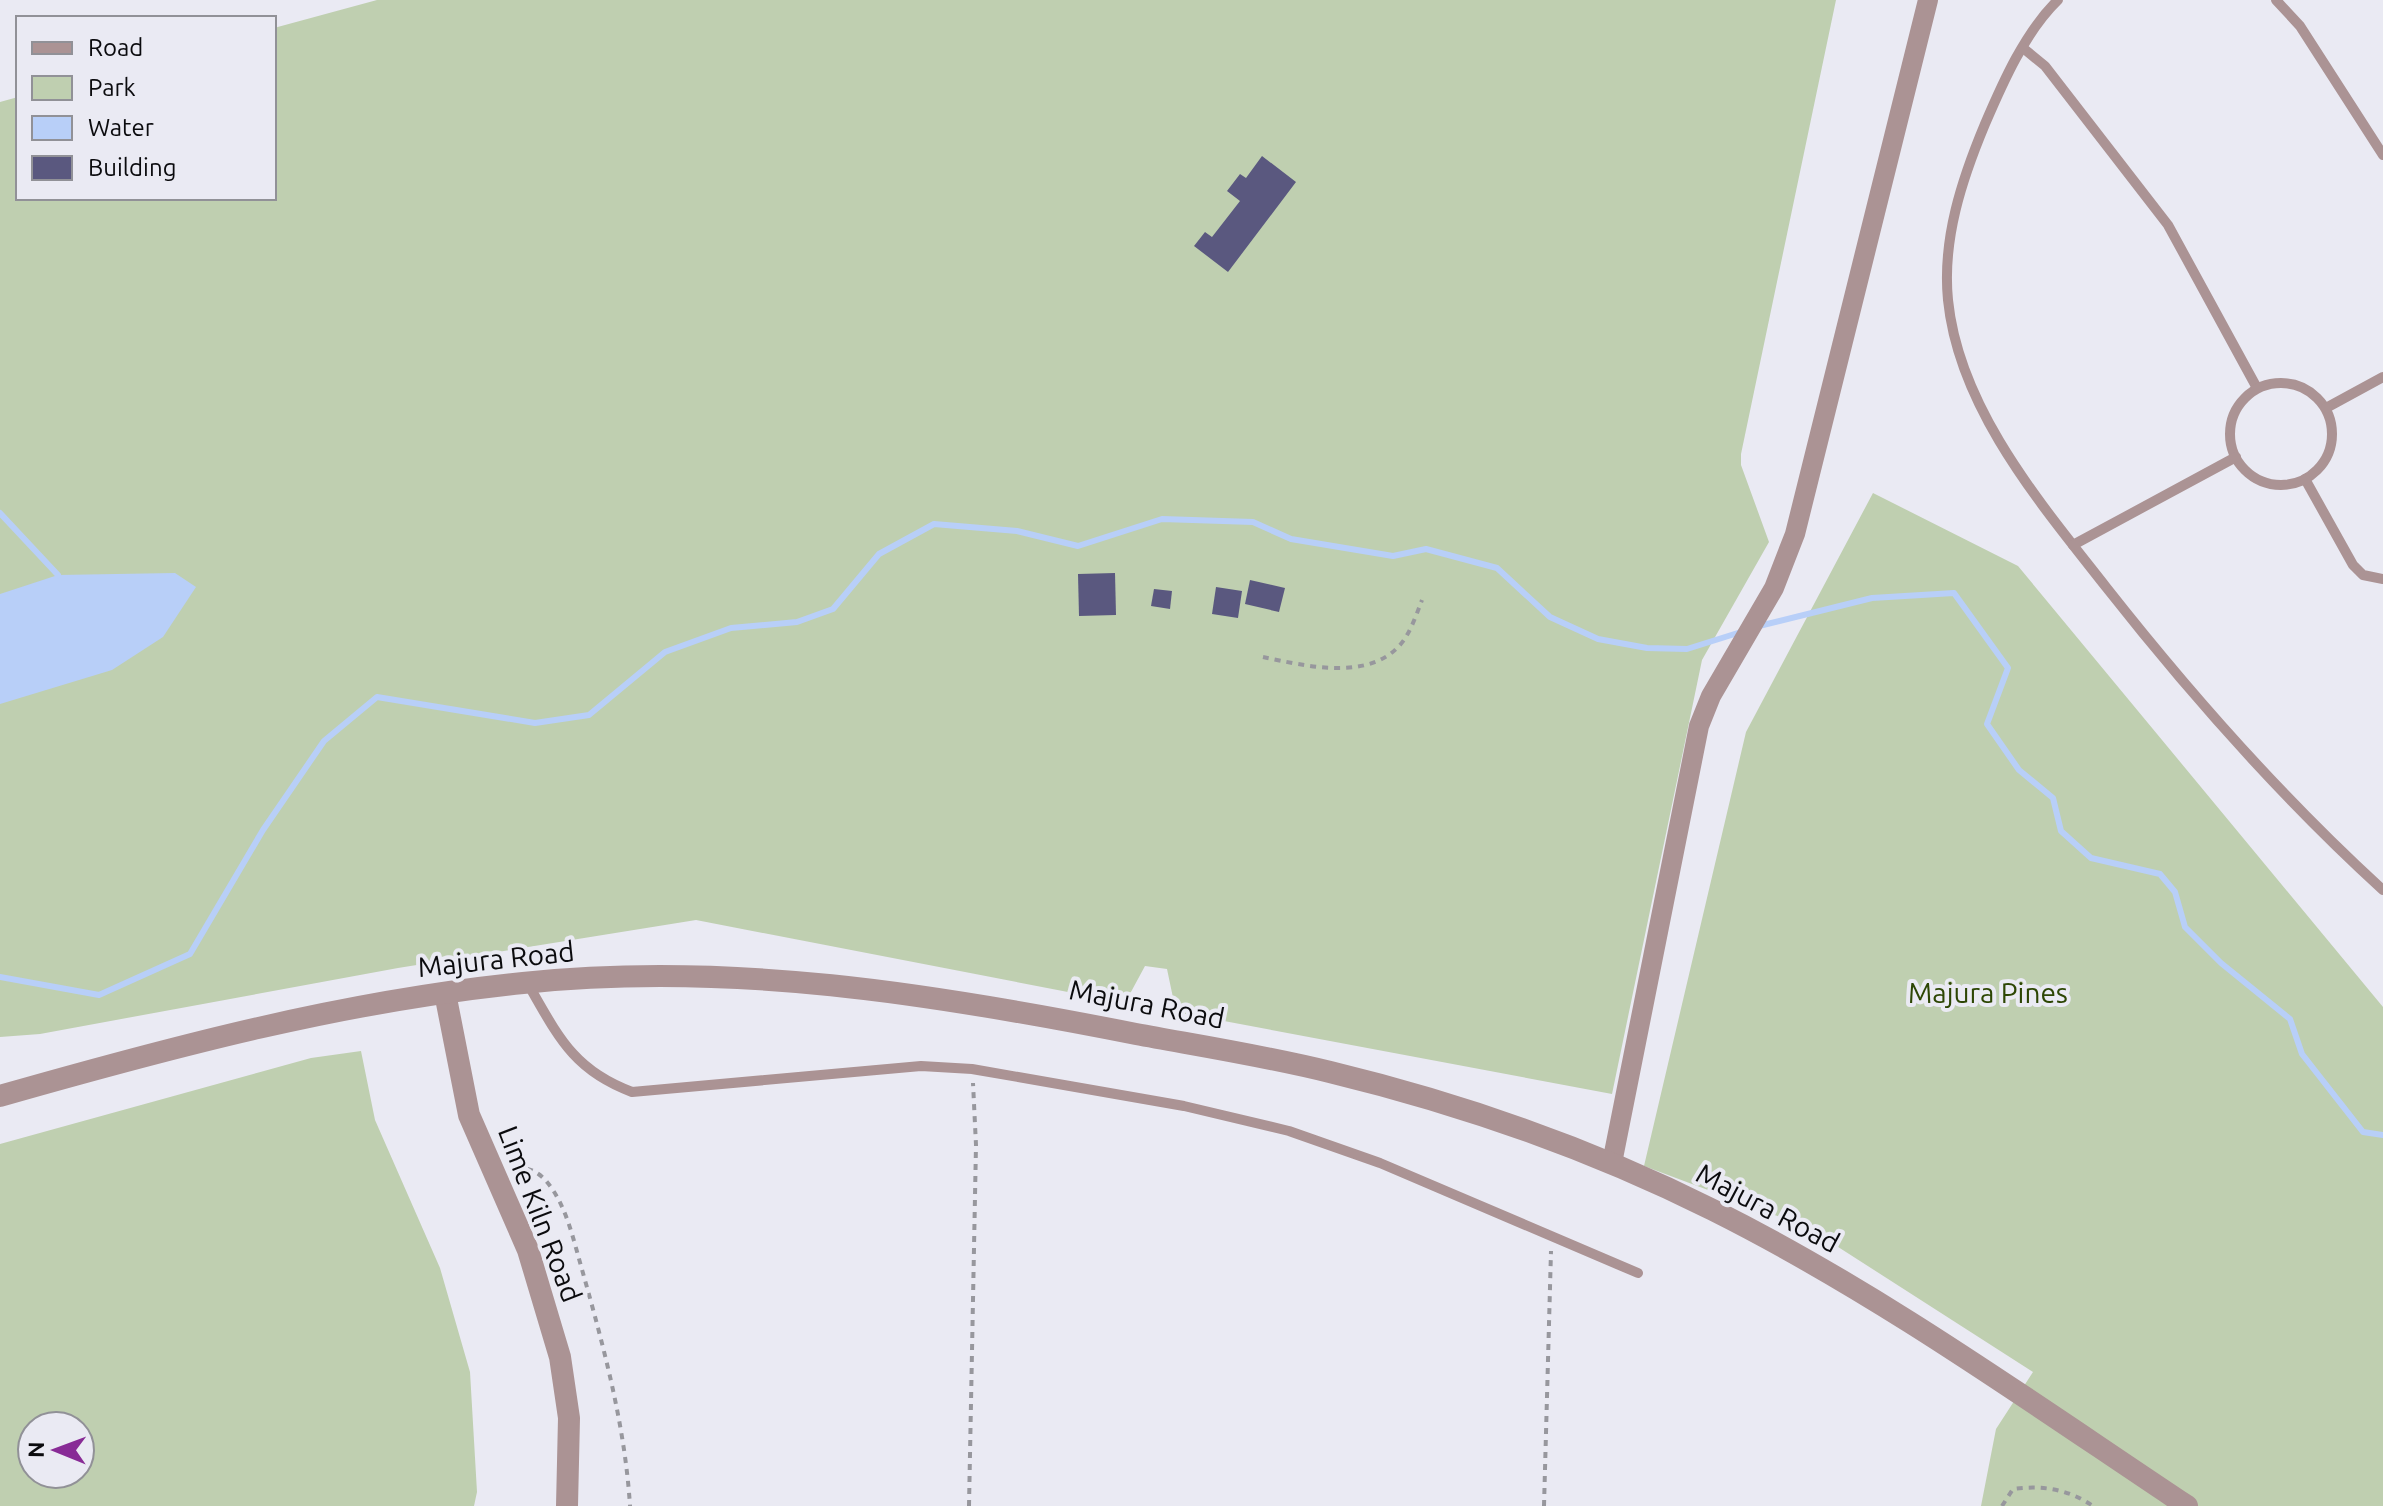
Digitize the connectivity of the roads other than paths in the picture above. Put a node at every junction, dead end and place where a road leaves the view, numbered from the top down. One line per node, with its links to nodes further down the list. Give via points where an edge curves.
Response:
1 (1928, 0): 17 (street, via 1795,534 1774,588 1699,726)
2 (2058, 0): 4 (lane)
3 (2276, 0): 5 (lane, via 2300,26)
4 (2023, 48): 7 (lane, via 2045,66 2168,225); 11 (lane, via 1989,114 1962,187 1950,238 1948,300 1964,368 1984,413)
5 (2383, 155)
6 (2383, 377): 8 (lane)
7 (2257, 388): 8 (lane, via 2302,386); 9 (lane, via 2243,399 2231,425)
8 (2326, 408): 10 (lane, via 2330,448 2316,472)
9 (2236, 457): 10 (lane, via 2256,479 2272,484); 11 (lane)
10 (2305, 479): 12 (lane, via 2353,565 2363,575)
11 (2073, 545): 13 (lane, via 2170,668 2263,772)
12 (2383, 579)
13 (2383, 890)
14 (527, 982): 15 (street, Majura Road); 17 (street, Majura Road, via 735,977 936,997 1324,1070 1515,1126); 18 (lane, via 560,1040 599,1079 632,1092 921,1066 972,1069 1184,1106 1289,1131 1380,1163)
15 (445, 993): 16 (street, Majura Road, via 339,1008 246,1029); 19 (street, Lime Kiln Road, via 461,1088 528,1250 560,1357 569,1418)
16 (0, 1096)
17 (1612, 1163): 20 (street, Majura Road, via 1804,1257)
18 (1638, 1273)
19 (567, 1506)
20 (2187, 1506)

